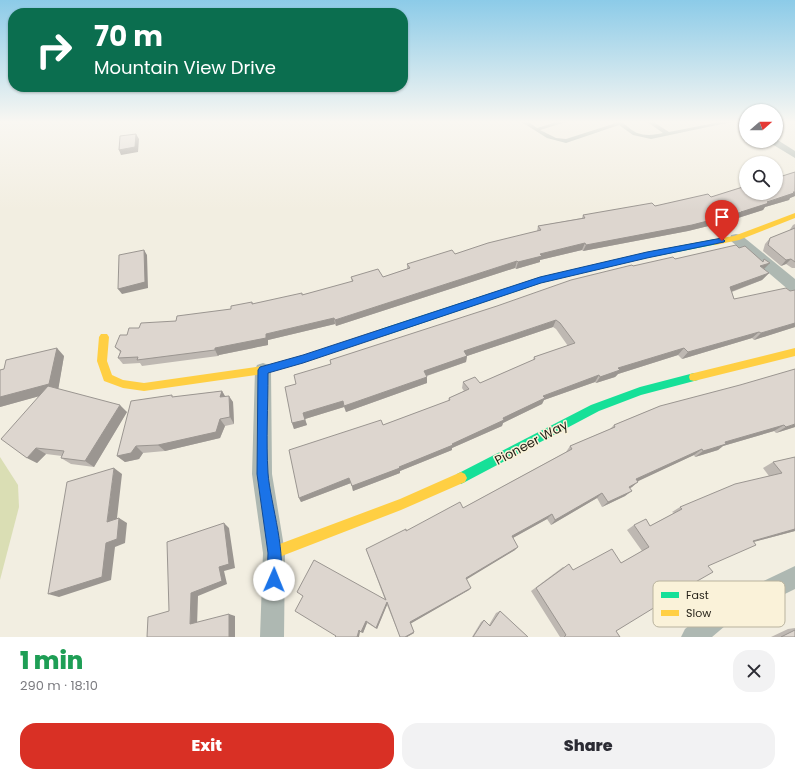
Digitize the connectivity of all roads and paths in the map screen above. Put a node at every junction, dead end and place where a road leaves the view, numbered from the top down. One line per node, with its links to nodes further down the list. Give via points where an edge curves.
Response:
1 (795, 215): 2 (street)
2 (736, 238): 3 (street); 6 (street, via 647,255 540,280)
3 (795, 287)
4 (104, 337): 6 (street, via 102,361 108,378 123,384 159,386)
5 (795, 352): 7 (street, Pioneer Way, via 640,390 595,408 454,482)
6 (263, 370): 7 (street, via 262,474)
7 (274, 553): 11 (street)
8 (795, 577): 9 (street)
9 (785, 582)
10 (705, 627): 12 (street)
11 (272, 637)
12 (693, 637)

